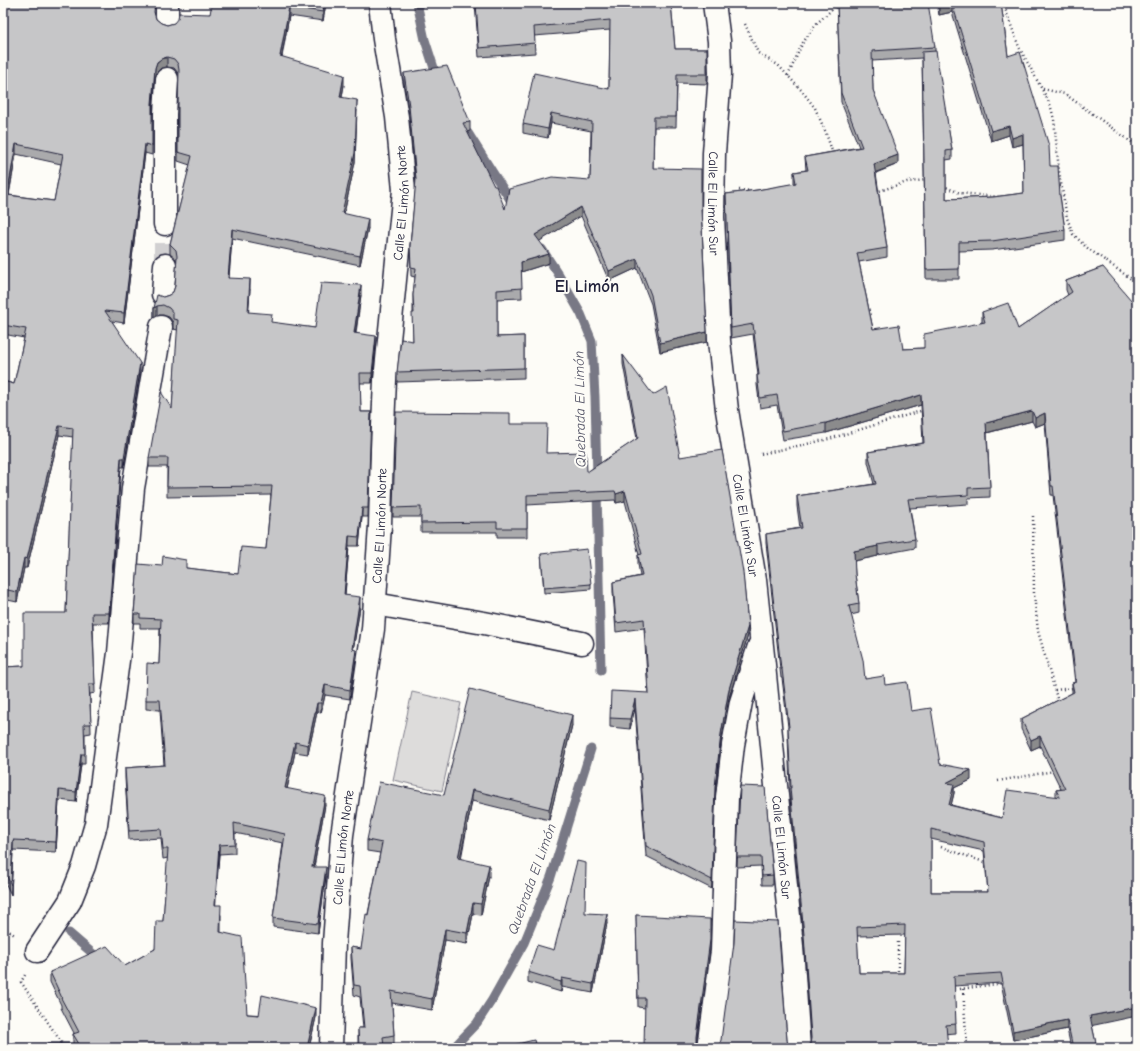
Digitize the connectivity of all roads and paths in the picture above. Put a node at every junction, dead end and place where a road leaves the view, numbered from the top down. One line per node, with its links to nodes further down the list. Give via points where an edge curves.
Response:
1 (380, 3): 27 (street, Calle El Limón Norte, via 397,117 404,190 385,380)
2 (714, 3): 13 (street, Calle El Limón Sur, via 720,41 720,74)
3 (846, 3): 6 (path, via 837,5 816,24 802,44)
4 (1003, 3): 8 (path, via 1019,47)
5 (742, 18): 6 (path, via 758,53 778,65)
6 (788, 76): 10 (path, via 815,108)
7 (166, 79): 19 (street)
8 (1043, 90): 9 (path, via 1065,94); 15 (path, via 1054,119)
9 (1137, 146)
10 (835, 161)
11 (933, 182): 17 (path, via 907,182)
12 (941, 185): 18 (path, via 960,193)
13 (713, 187): 14 (path); 25 (street, Calle El Limón Sur, via 720,341)
14 (753, 191)
15 (1063, 191): 16 (path); 21 (path, via 1067,218 1073,234 1086,247)
16 (1055, 192)
17 (874, 193)
18 (1003, 197)
19 (165, 224)
20 (165, 265): 22 (street)
21 (1137, 283)
22 (163, 294)
23 (161, 327): 38 (street, via 133,488 119,653 96,824 84,866 70,901)
24 (926, 409): 25 (path, via 829,439)
25 (735, 460): 28 (street, Calle El Limón Sur)
26 (1033, 516): 31 (path, via 1036,616)
27 (375, 604): 29 (street); 44 (street, Calle El Limón Norte, via 342,835 334,943)
28 (761, 640): 45 (street, via 741,702 732,745 727,797 722,951); 46 (street, Calle El Limón Sur, via 792,946)
29 (582, 643)
30 (1078, 687): 31 (path)
31 (1055, 690): 32 (path)
32 (1059, 706)
33 (1060, 769): 34 (path)
34 (998, 781)
35 (941, 847): 36 (path)
36 (991, 864)
37 (898, 942): 39 (path)
38 (37, 951): 43 (path, via 21,982)
39 (898, 979)
40 (1008, 982): 41 (path)
41 (963, 989): 42 (path); 47 (path)
42 (948, 990)
43 (65, 1048)
44 (331, 1048)
45 (709, 1048)
46 (799, 1048)
47 (967, 1048)

